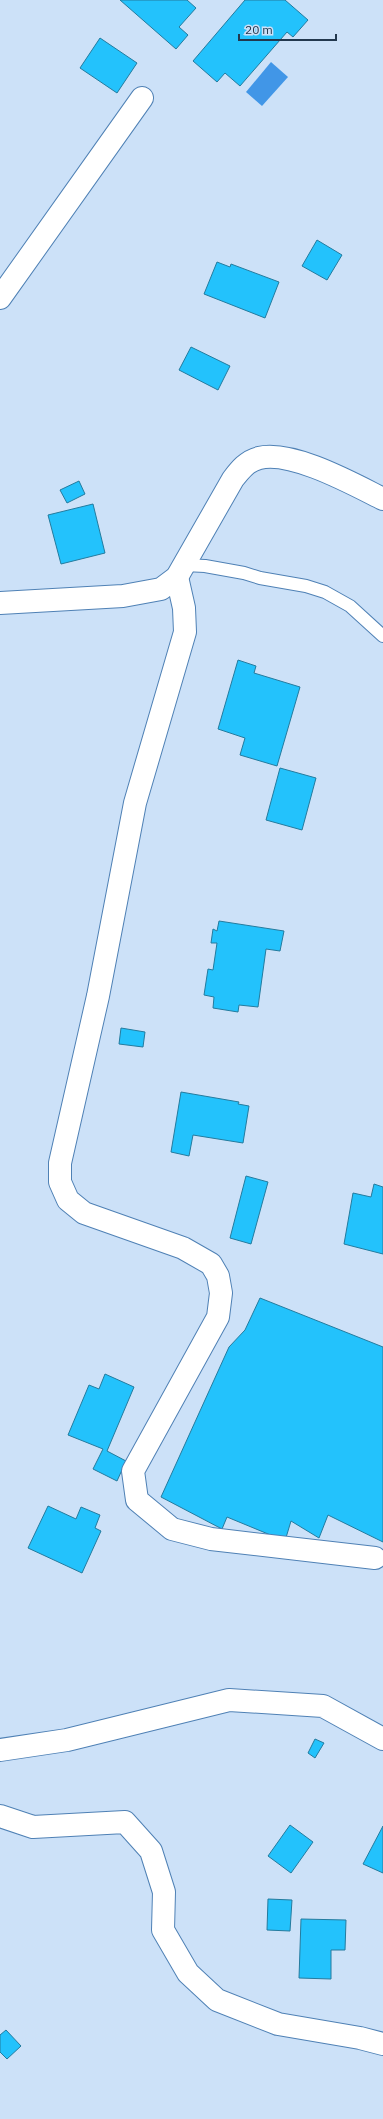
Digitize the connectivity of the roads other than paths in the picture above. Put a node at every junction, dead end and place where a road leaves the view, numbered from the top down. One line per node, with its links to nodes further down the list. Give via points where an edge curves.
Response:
1 (142, 98): 2 (street)
2 (0, 298)
3 (383, 499): 4 (street, via 349,482 291,459 272,456 257,458 245,465 233,479)
4 (181, 571): 5 (street, via 161,588 123,596); 6 (lane, via 205,566 325,592 350,606); 7 (street, via 185,632 135,803 98,996 60,1163 60,1182 68,1200 84,1212 182,1248 211,1264 218,1276 221,1293 218,1316 132,1472 137,1500 172,1529 211,1539)
5 (0, 603)
6 (383, 636)
7 (374, 1558)
8 (383, 1738): 9 (street, via 323,1706 229,1700 67,1740)
9 (0, 1750)
10 (0, 1816): 11 (street, via 33,1827 125,1822 152,1851 164,1892 163,1930 188,1973 218,2000 278,2024)
11 (383, 2044)

